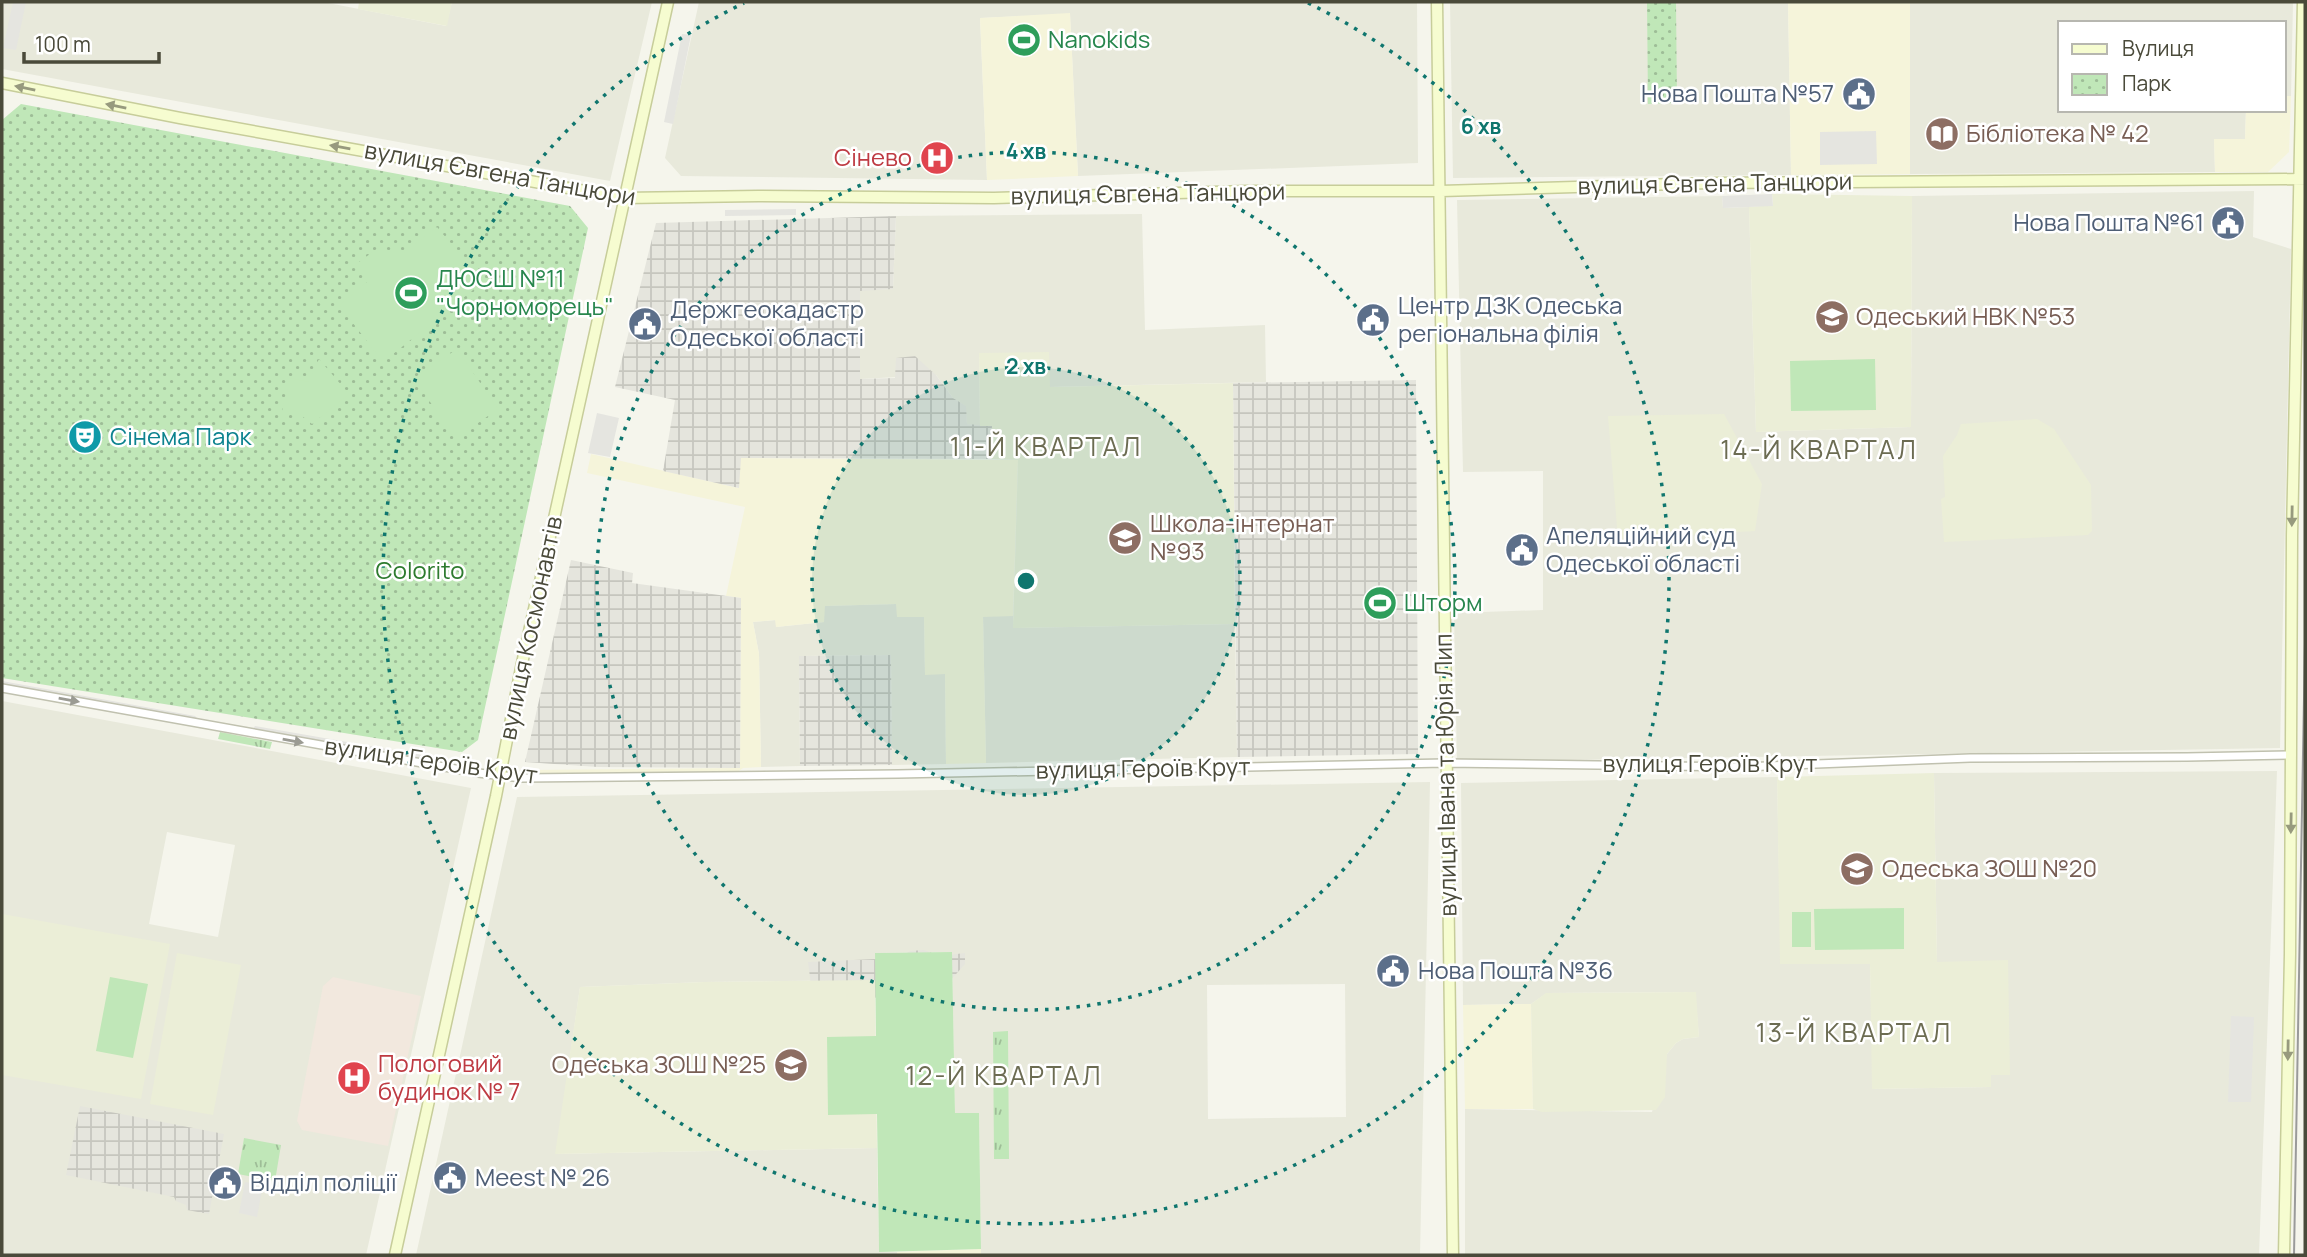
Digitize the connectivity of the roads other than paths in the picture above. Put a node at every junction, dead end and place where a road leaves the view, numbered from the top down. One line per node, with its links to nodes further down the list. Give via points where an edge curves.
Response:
1 (668, 2): 7 (street, вулиця Космонавтів)
2 (1437, 2): 6 (street, вулиця Івана та Юрія Лип)
3 (2303, 2): 5 (street)
4 (2, 83): 7 (street, вулиця Євгена Танцюри, one-way to 4)
5 (2303, 179): 6 (street, вулиця Євгена Танцюри, via 1710,183); 9 (street, one-way to 9, via 2292,536)
6 (1441, 191): 7 (street, вулиця Євгена Танцюри); 10 (street, вулиця Івана та Юрія Лип)
7 (624, 198): 11 (street, вулиця Космонавтів)
8 (2, 688): 11 (street, вулиця Героїв Крут, one-way to 11)
9 (2292, 755): 10 (street, вулиця Героїв Крут, via 1970,758 1742,767); 14 (street, one-way to 14)
10 (1445, 763): 11 (street, вулиця Героїв Крут, via 639,778); 13 (street, вулиця Івана та Юрія Лип)
11 (500, 776): 12 (street, вулиця Космонавтів)
12 (395, 1255)
13 (1452, 1255)
14 (2284, 1255)

